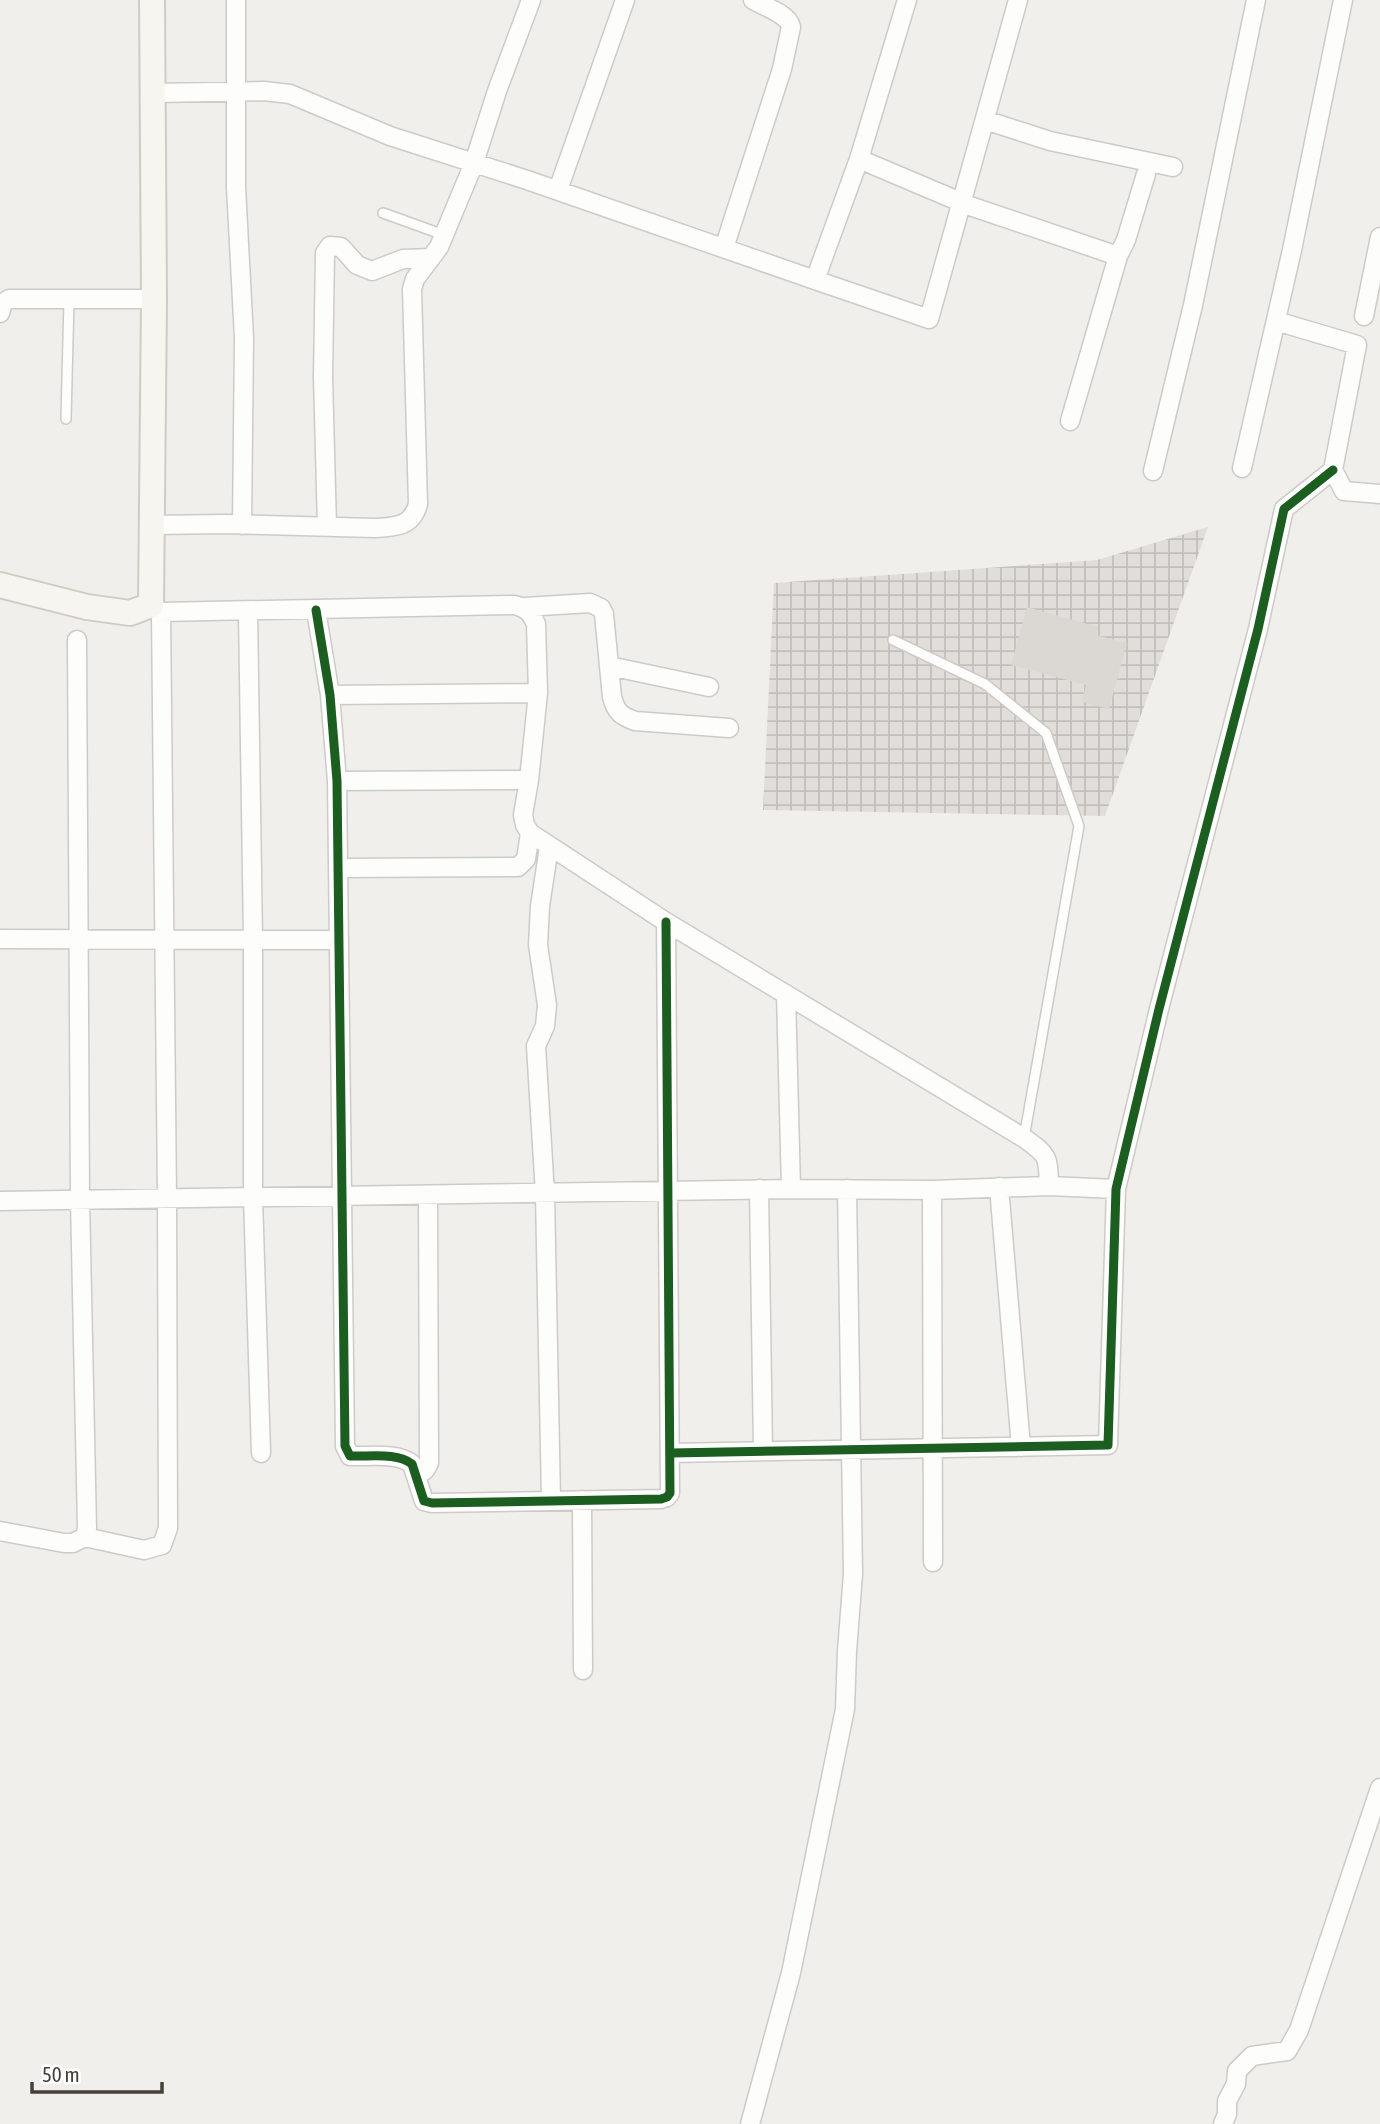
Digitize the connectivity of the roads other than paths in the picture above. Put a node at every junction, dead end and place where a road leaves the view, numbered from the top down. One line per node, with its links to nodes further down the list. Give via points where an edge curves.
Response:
1 (152, 0): 11 (street)
2 (236, 0): 10 (street)
3 (531, 0): 14 (street)
4 (625, 0): 17 (street)
5 (752, 0): 22 (street, via 785,17 791,27 782,69)
6 (906, 0): 13 (street)
7 (1018, 0): 12 (street)
8 (1256, 0): 35 (street, via 1193,305)
9 (1343, 0): 30 (street)
10 (237, 92): 11 (street); 14 (street, via 290,94 390,136); 38 (street, via 236,187 244,338)
11 (153, 93): 26 (street)
12 (985, 120): 15 (street, via 1050,141); 18 (street)
13 (859, 159): 18 (street); 25 (street)
14 (474, 163): 17 (street); 20 (street)
15 (1173, 167)
16 (1146, 174): 23 (street)
17 (558, 190): 22 (street)
18 (963, 203): 23 (street); 25 (street, via 929,319)
19 (383, 213): 20 (lane)
20 (444, 235): 24 (street)
21 (1380, 237): 29 (street)
22 (724, 248): 25 (street)
23 (1118, 256): 32 (street)
24 (431, 258): 39 (street, via 412,289 415,514 399,527); 39 (street, via 403,259 372,271 357,265 341,247 330,246 325,253)
25 (816, 280)
26 (154, 299): 27 (street); 37 (street)
27 (69, 300): 28 (street, via 9,299); 31 (lane)
28 (0, 313)
29 (1364, 316)
30 (1276, 321): 33 (street); 34 (street, via 1357,345)
31 (66, 419)
32 (1070, 421)
33 (1242, 468)
34 (1334, 470): 36 (street, via 1344,491); 70 (street, via 1284,509 1258,629)
35 (1153, 471)
36 (1380, 494)
37 (153, 525): 38 (street); 42 (street)
38 (242, 525): 39 (street)
39 (327, 527)
40 (0, 585): 42 (street, via 87,607 130,613)
41 (525, 607): 43 (street); 47 (street, via 598,605 604,614); 49 (street, via 536,624)
42 (156, 609): 44 (street); 58 (street)
43 (316, 610): 44 (street); 50 (street)
44 (248, 612): 61 (street)
45 (77, 640): 60 (street)
46 (893, 640): 64 (lane, via 985,684 1045,733 1079,826)
47 (610, 666): 48 (street); 51 (street, via 615,710 625,718)
48 (709, 687)
49 (538, 693): 50 (street); 52 (street)
50 (330, 695): 53 (street)
51 (729, 728)
52 (530, 780): 53 (street); 54 (street, via 523,815)
53 (337, 781): 56 (street)
54 (530, 833): 55 (street); 56 (street, via 526,859 518,867)
55 (549, 846): 57 (street); 73 (street, via 538,945 547,1005 537,1046)
56 (338, 868): 62 (street)
57 (666, 922): 63 (street); 71 (street)
58 (164, 938): 60 (street); 61 (street); 77 (street)
59 (0, 939): 60 (street)
60 (79, 939): 78 (street)
61 (253, 939): 62 (street); 76 (street)
62 (340, 940): 74 (street)
63 (786, 994): 64 (street); 68 (street)
64 (1024, 1138): 65 (street, via 1044,1153)
65 (1049, 1186): 66 (street); 70 (street)
66 (999, 1187): 72 (street); 80 (street)
67 (759, 1189): 68 (street); 71 (street); 83 (street)
68 (791, 1189): 69 (street)
69 (847, 1189): 72 (street); 82 (street)
70 (1116, 1189): 80 (street, via 1108,1444)
71 (670, 1190): 73 (street); 85 (street)
72 (932, 1190): 81 (street)
73 (545, 1194): 75 (street); 87 (street)
74 (340, 1195): 75 (street); 76 (street); 86 (street, via 346,1451 350,1456 400,1457 412,1464)
75 (428, 1195): 86 (street, via 429,1462)
76 (253, 1197): 77 (street); 84 (street)
77 (167, 1198): 78 (street); 90 (street, via 168,1528 162,1545 144,1550)
78 (80, 1199): 79 (street); 90 (street)
79 (0, 1201)
80 (1021, 1447): 81 (street)
81 (932, 1448): 82 (street); 91 (street)
82 (850, 1449): 83 (street); 94 (street, via 853,1574 845,1709 791,1973)
83 (763, 1451): 85 (street)
84 (261, 1453)
85 (671, 1453): 88 (street, via 667,1497)
86 (417, 1475): 87 (street, via 424,1502)
87 (551, 1500): 88 (street)
88 (582, 1500): 92 (street)
89 (0, 1531): 90 (street, via 64,1543)
90 (85, 1537)
91 (933, 1562)
92 (583, 1670)
93 (1380, 1788): 95 (street, via 1299,2030 1287,2051 1252,2056 1237,2071)
94 (750, 2124)
95 (1223, 2124)

